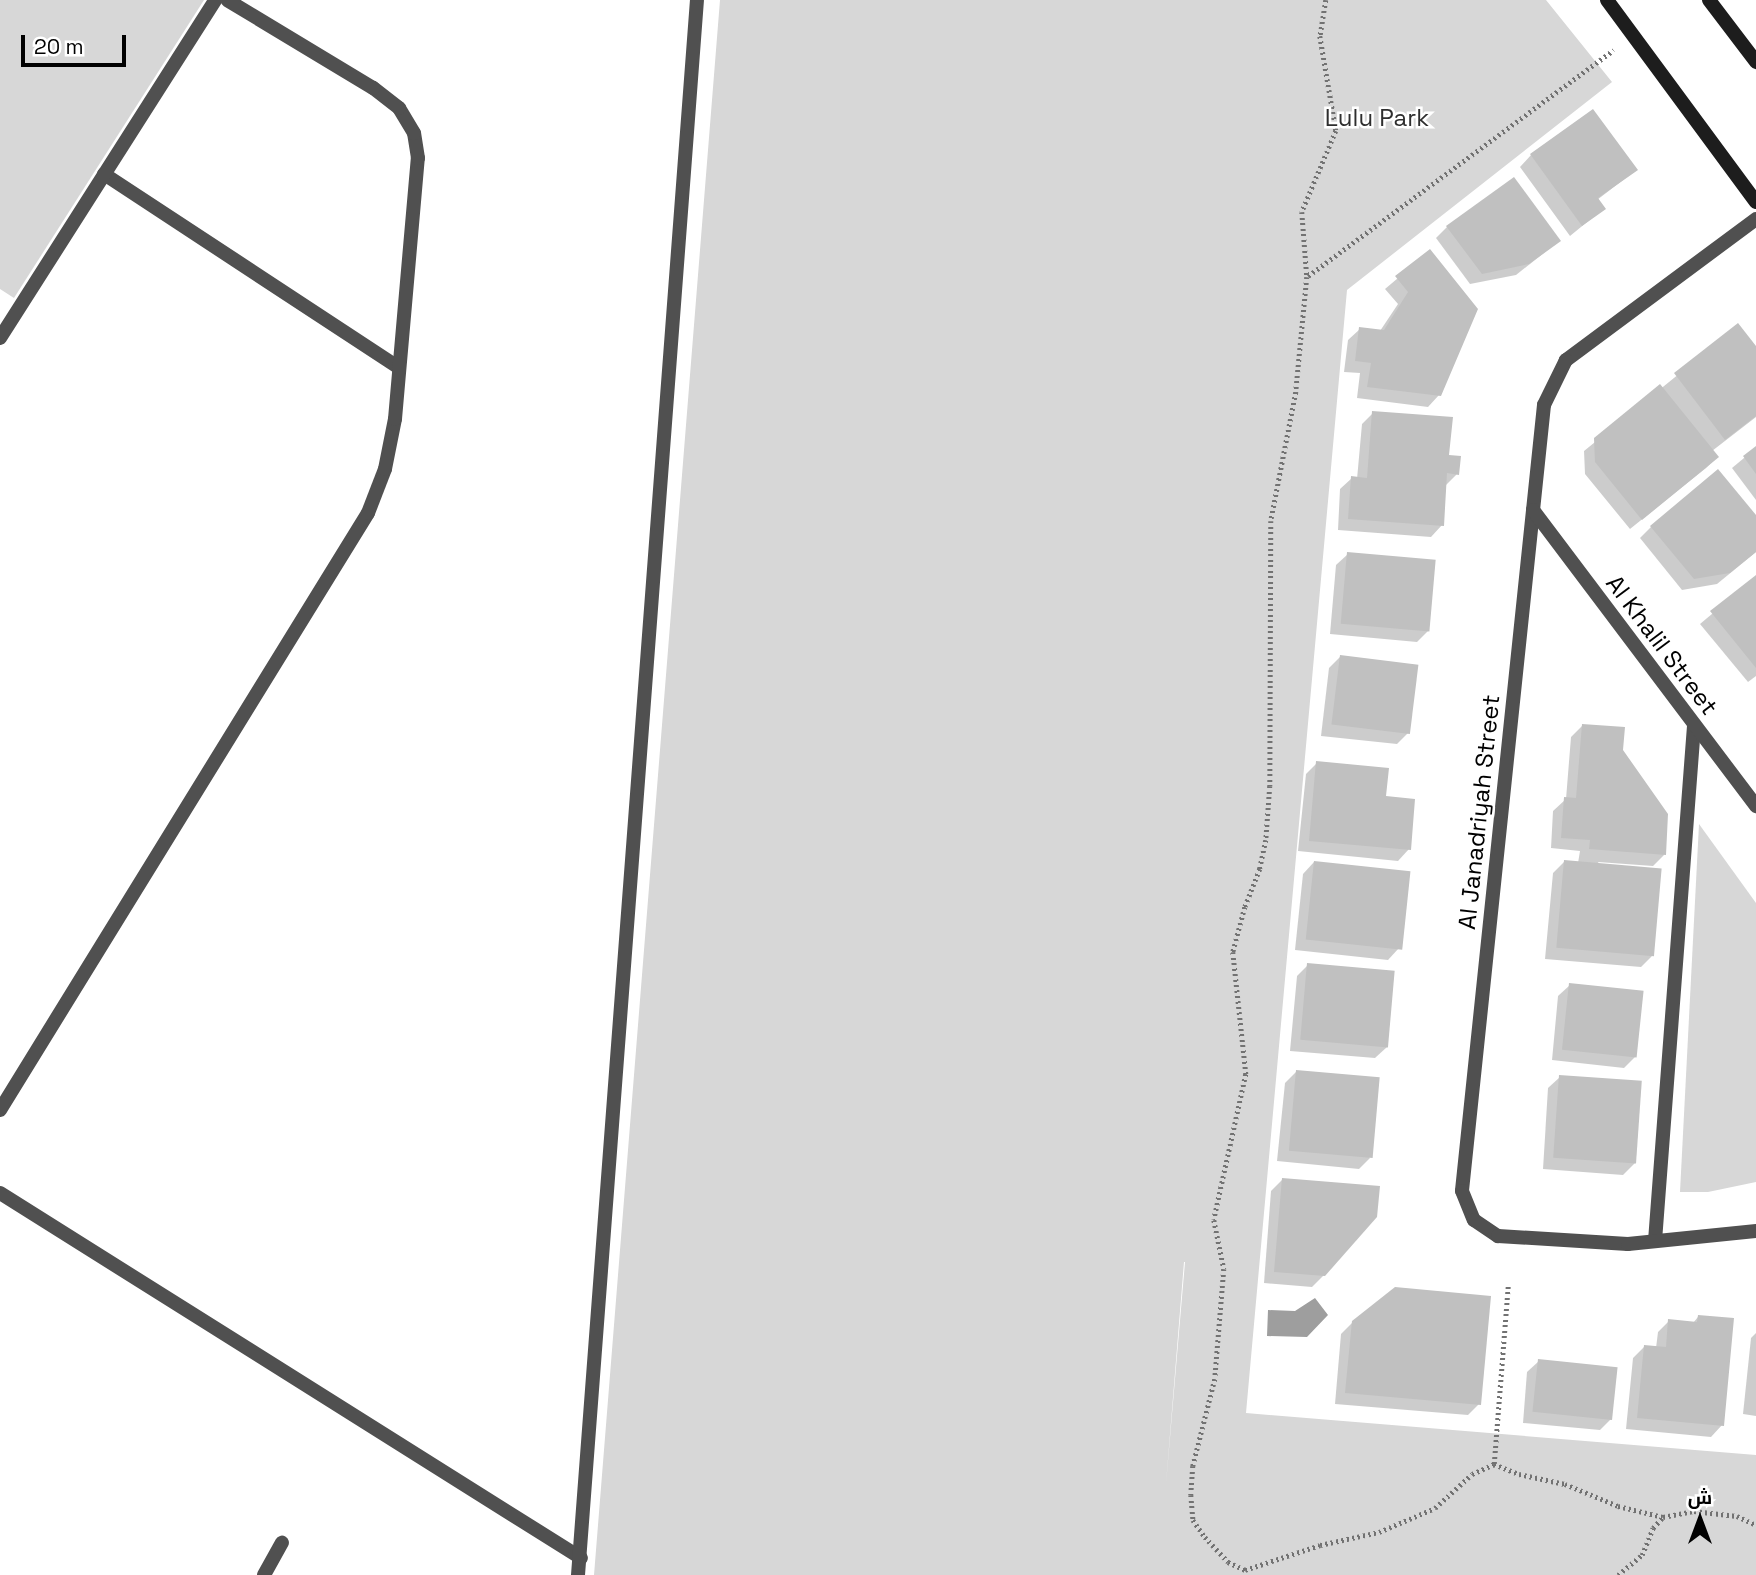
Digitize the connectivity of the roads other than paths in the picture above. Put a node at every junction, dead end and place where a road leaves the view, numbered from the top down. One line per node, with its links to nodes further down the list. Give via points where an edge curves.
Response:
1 (215, 0): 7 (street)
2 (227, 0): 11 (street, via 373,88 399,108 414,132 418,158)
3 (697, 0): 20 (street)
4 (1607, 0): 8 (street)
5 (1709, 0): 6 (street)
6 (1756, 62)
7 (104, 174): 10 (street); 11 (street)
8 (1756, 202)
9 (1756, 219): 12 (street, Al Janadriyah Street, via 1566,360 1544,405)
10 (1, 332)
11 (398, 367): 15 (street, via 395,419 385,469 368,513)
12 (1533, 510): 13 (street, Al Khalil Street); 18 (street, Al Janadriyah Street, via 1462,1191 1474,1220 1498,1236 1628,1244)
13 (1694, 726): 14 (street, Al Khalil Street); 18 (street)
14 (1756, 806)
15 (0, 1110)
16 (0, 1192): 20 (street)
17 (1756, 1231): 18 (street, Al Janadriyah Street)
18 (1655, 1241)
19 (282, 1543): 21 (street)
20 (581, 1558): 22 (street)
21 (264, 1575)
22 (579, 1575)

